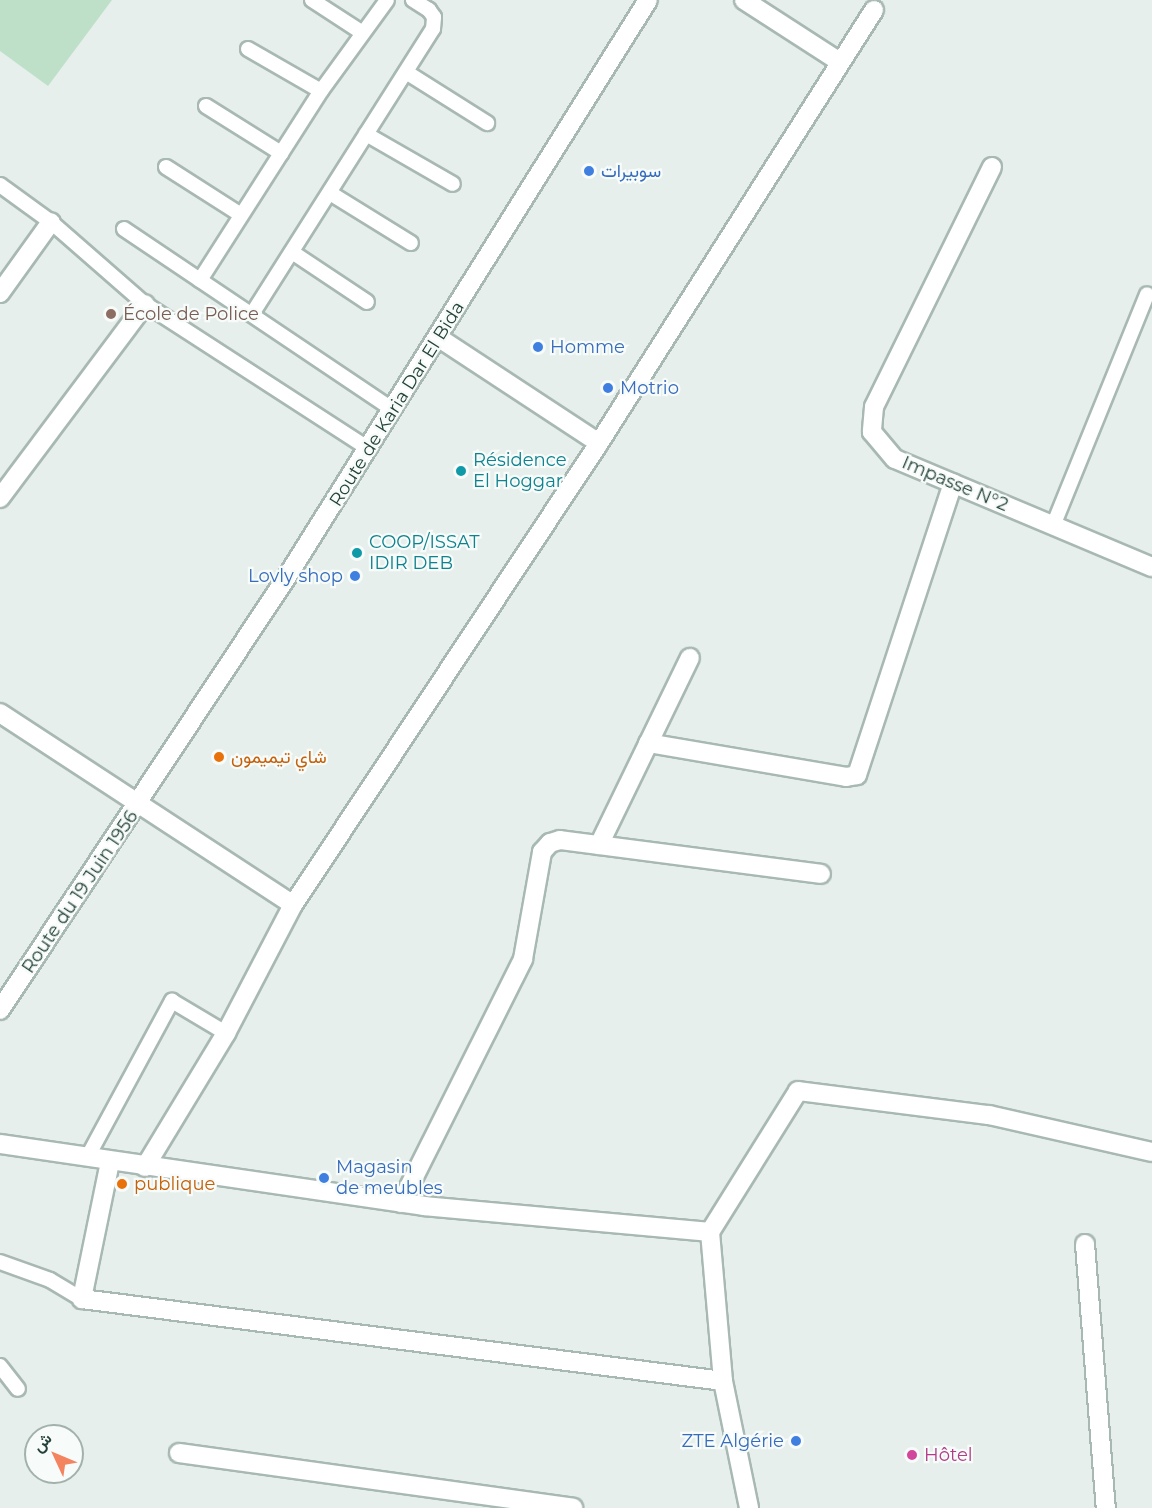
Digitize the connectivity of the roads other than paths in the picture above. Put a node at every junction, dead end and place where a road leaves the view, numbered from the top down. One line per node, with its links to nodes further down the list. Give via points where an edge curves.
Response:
1 (312, 0): 7 (lane)
2 (387, 0): 7 (lane)
3 (413, 0): 10 (lane, via 434,17 433,28)
4 (648, 0): 32 (street, Route de Karia Dar El Bida)
5 (744, 0): 9 (street)
6 (874, 10): 9 (street)
7 (361, 32): 11 (lane)
8 (248, 49): 11 (lane)
9 (840, 62): 34 (street)
10 (406, 72): 13 (lane); 14 (lane)
11 (321, 91): 15 (lane)
12 (206, 106): 15 (lane)
13 (487, 123)
14 (366, 134): 18 (lane); 20 (lane)
15 (281, 153): 21 (lane)
16 (166, 167): 21 (lane)
17 (992, 167): 36 (street, Impasse N°2, via 874,406 872,432 895,459)
18 (453, 184)
19 (0, 185): 22 (lane)
20 (330, 193): 24 (lane); 25 (lane)
21 (242, 215): 26 (lane)
22 (51, 222): 27 (street); 30 (lane)
23 (124, 229): 26 (lane)
24 (411, 243)
25 (292, 252): 29 (lane); 31 (lane)
26 (200, 280): 31 (lane)
27 (0, 293)
28 (1147, 294): 38 (lane)
29 (367, 302)
30 (145, 304): 35 (lane); 37 (street)
31 (252, 314): 33 (lane)
32 (439, 338): 33 (street, Route de Karia Dar El Bida); 34 (street)
33 (393, 410): 35 (street, Route de Karia Dar El Bida)
34 (599, 443): 46 (street)
35 (369, 449): 43 (street, Route de Karia Dar El Bida)
36 (953, 483): 38 (street, Impasse N°2); 42 (street, via 857,775 846,777)
37 (0, 498)
38 (1053, 526): 39 (street, Impasse N°2)
39 (1152, 567)
40 (690, 658): 42 (street)
41 (0, 713): 43 (street)
42 (648, 743): 44 (street)
43 (140, 804): 46 (street); 47 (street, Route du 19 Juin 1956)
44 (599, 845): 45 (street); 54 (street, via 560,840 542,852 523,958)
45 (821, 874)
46 (293, 905): 48 (street)
47 (0, 1010)
48 (226, 1033): 51 (lane, via 172,1001); 53 (street)
49 (0, 1144): 51 (street)
50 (1152, 1152): 55 (street, via 989,1115 798,1091)
51 (87, 1158): 52 (street)
52 (110, 1162): 53 (street); 58 (street)
53 (145, 1167): 54 (street)
54 (401, 1203): 55 (street)
55 (710, 1232): 60 (street)
56 (1085, 1244): 65 (street)
57 (0, 1262): 58 (lane, via 50,1280)
58 (82, 1299): 60 (street)
59 (0, 1366): 61 (lane)
60 (723, 1381): 64 (street)
61 (18, 1389)
62 (179, 1453): 63 (street)
63 (573, 1508)
64 (749, 1508)
65 (1106, 1508)

